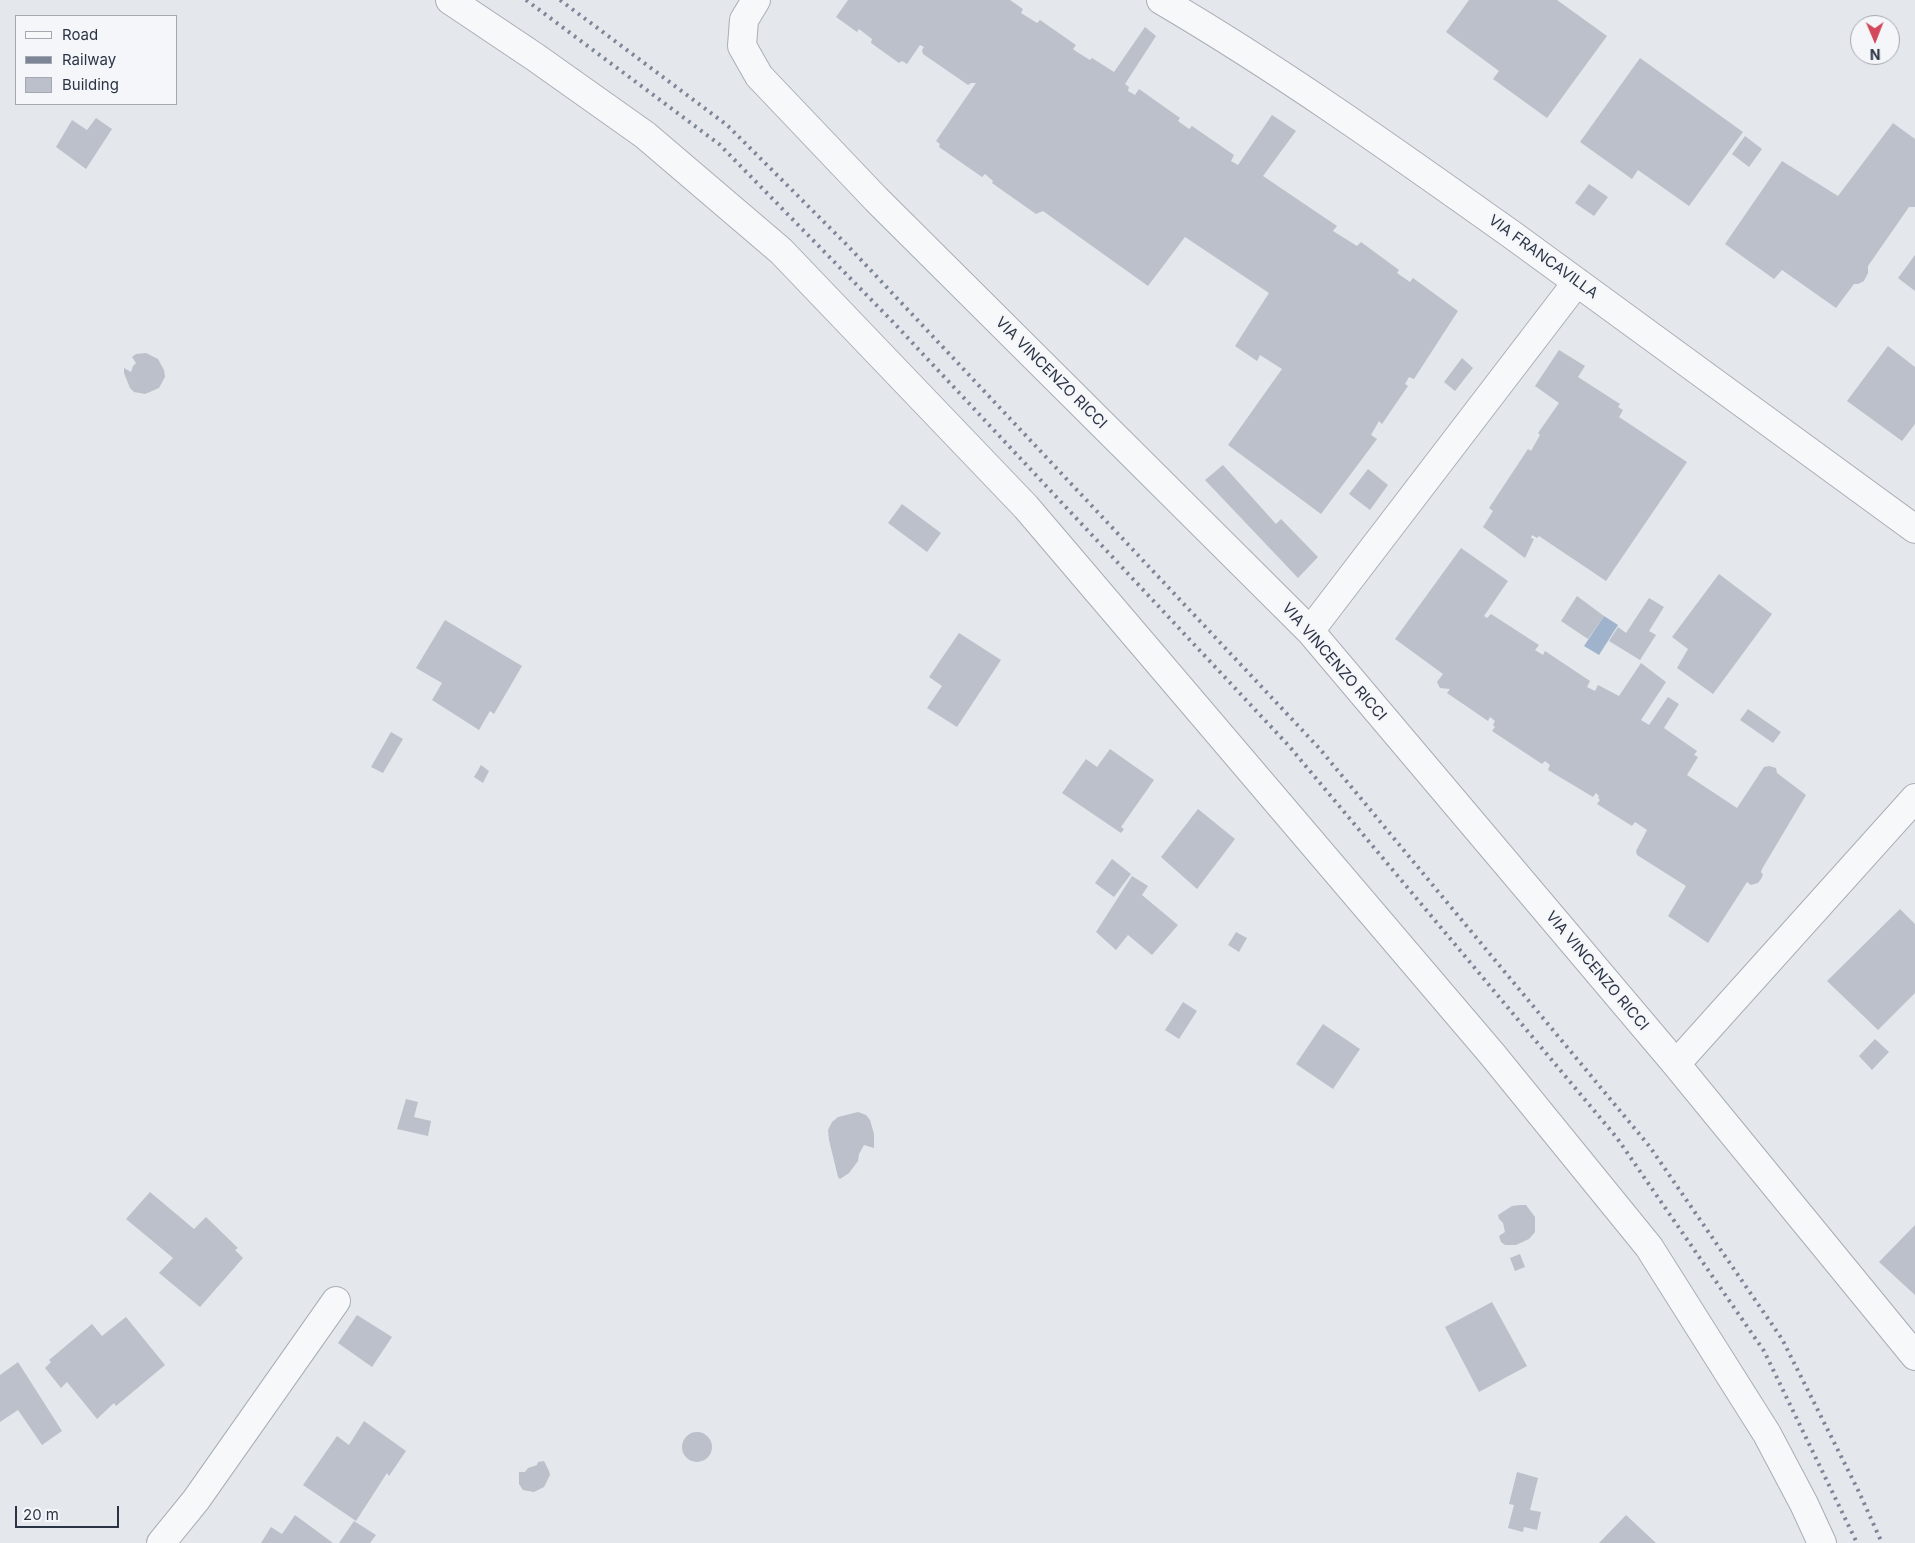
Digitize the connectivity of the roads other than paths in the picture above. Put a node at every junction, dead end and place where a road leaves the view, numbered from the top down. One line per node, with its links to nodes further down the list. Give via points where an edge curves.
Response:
1 (450, 0): 12 (street, via 645,135 781,251 1026,507 1492,1054 1649,1246 1767,1434)
2 (756, 0): 6 (street, VIA VINCENZO RICCI, via 744,20 742,46 760,76 876,199)
3 (1161, 0): 4 (street, VIA FRANCAVILLA, via 1384,143)
4 (1577, 282): 5 (street, VIA FRANCAVILLA); 6 (street)
5 (1915, 529)
6 (1310, 632): 8 (street, VIA VINCENZO RICCI)
7 (1915, 798): 8 (street)
8 (1676, 1064): 10 (street, VIA VINCENZO RICCI)
9 (336, 1301): 11 (street, via 196,1500)
10 (1915, 1356)
11 (161, 1543)
12 (1822, 1543)

